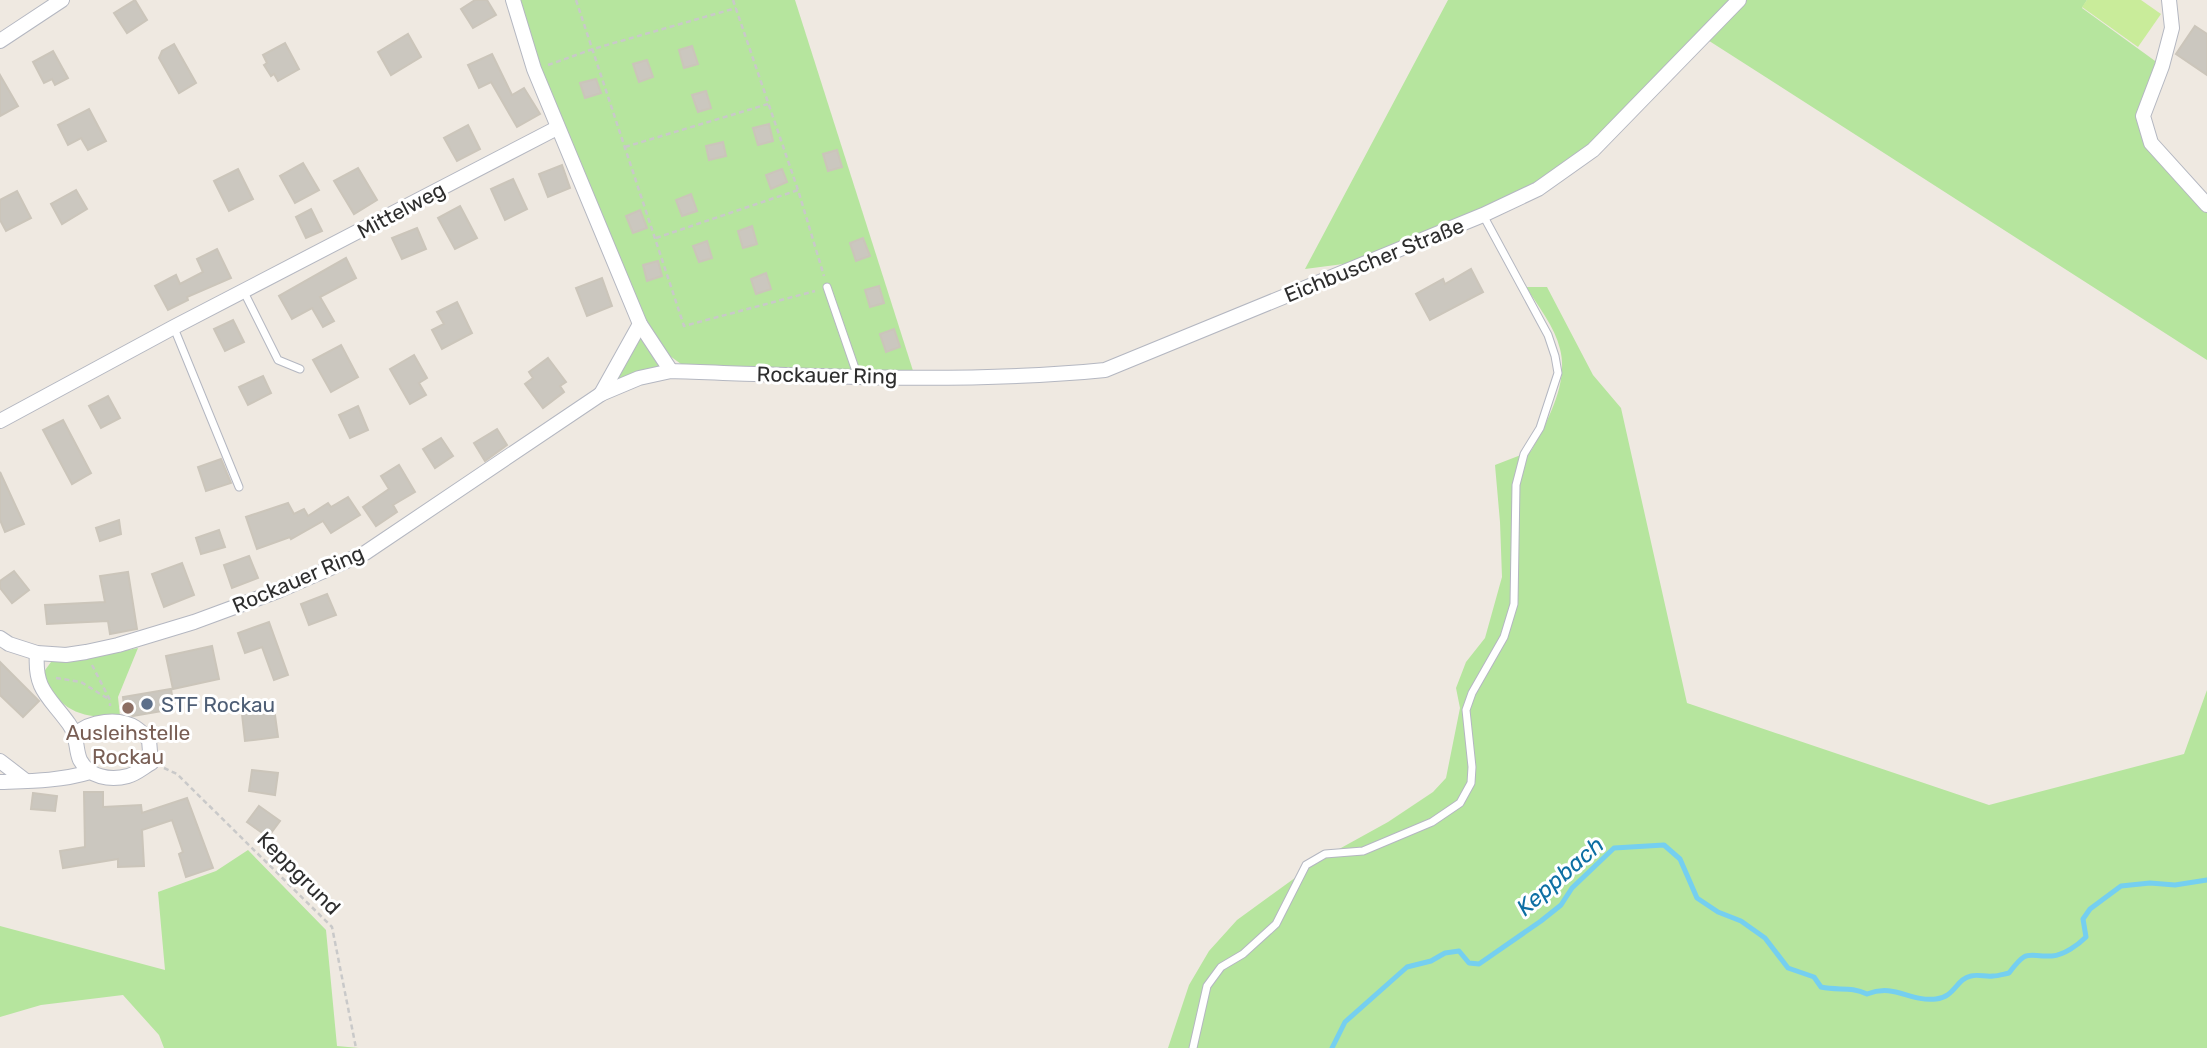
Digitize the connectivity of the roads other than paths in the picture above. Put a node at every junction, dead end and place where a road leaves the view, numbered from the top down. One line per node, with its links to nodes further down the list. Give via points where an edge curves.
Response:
1 (62, 0): 5 (street)
2 (513, 0): 6 (street)
3 (1739, 0): 8 (street, Eichbuscher Straße, via 1593,150 1538,189)
4 (2169, 0): 7 (street, via 2172,28 2143,116 2151,143)
5 (0, 41)
6 (557, 128): 10 (street, Mittelweg); 11 (street)
7 (2207, 205)
8 (1483, 215): 16 (street, Eichbuscher Straße, via 1105,370); 27 (lane, via 1548,335 1558,373 1516,485 1514,604 1504,637 1466,710 1471,783 1460,803 1432,822 1363,851 1325,854 1306,865 1276,924 1221,967 1207,986)
9 (827, 287): 15 (lane)
10 (244, 292): 12 (street, Mittelweg); 13 (lane, via 278,360)
11 (640, 324): 14 (street); 17 (street, Rockauer Ring)
12 (174, 327): 18 (street, Mittelweg); 19 (lane)
13 (300, 369)
14 (671, 371): 15 (street, Rockauer Ring); 17 (street, Rockauer Ring)
15 (858, 377): 16 (street, Rockauer Ring)
16 (941, 378)
17 (601, 394): 21 (street, Rockauer Ring, via 365,553 194,622 118,645)
18 (0, 421)
19 (239, 487)
20 (0, 638): 21 (street, Rockauer Ring)
21 (36, 660): 22 (street, via 40,686)
22 (76, 734): 24 (street, via 80,759); 24 (street, via 95,723 111,722 136,727 149,740 151,763 129,776 107,778)
23 (0, 761): 25 (street)
24 (90, 772): 25 (street)
25 (26, 781): 26 (street)
26 (0, 782)
27 (1193, 1048)

